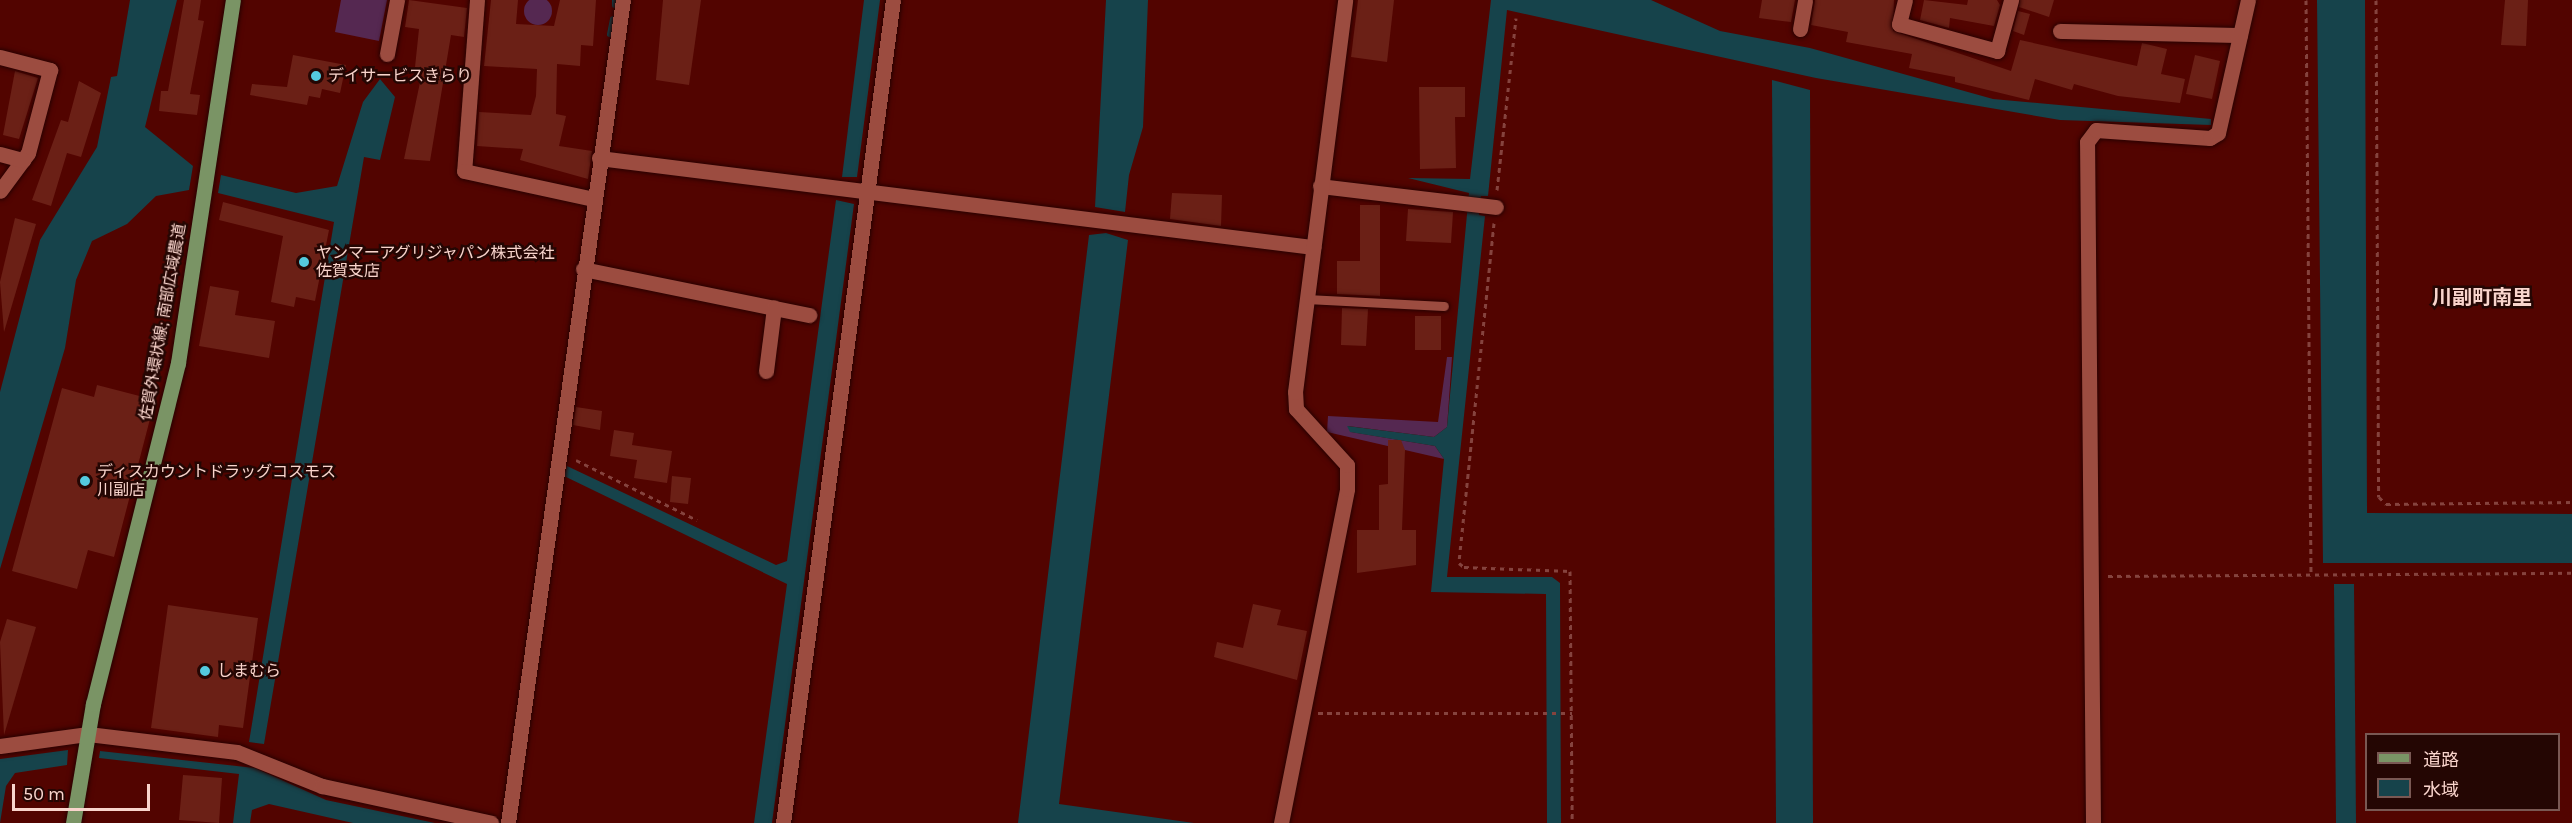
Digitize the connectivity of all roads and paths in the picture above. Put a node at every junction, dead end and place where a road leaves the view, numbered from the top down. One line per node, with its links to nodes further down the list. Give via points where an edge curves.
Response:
1 (234, 0): 42 (main road, 佐賀外環状線; 南部広域農道, via 178,363)
2 (397, 0): 17 (street)
3 (477, 0): 25 (street, via 464,171)
4 (623, 0): 20 (street)
5 (893, 0): 24 (street)
6 (1345, 0): 22 (street)
7 (1805, 0): 14 (street)
8 (1905, 0): 9 (street, via 1899,24 1997,51)
9 (2012, 0)
10 (2248, 0): 16 (street)
11 (2306, 0): 38 (path)
12 (2376, 0): 35 (path, via 2379,497 2386,504)
13 (1516, 18): 26 (path)
14 (1800, 30)
15 (2060, 31): 16 (street)
16 (2240, 35): 39 (street, via 2218,133 2210,138 2096,130 2086,142)
17 (387, 54)
18 (0, 57): 21 (street, via 50,70)
19 (0, 154): 21 (street)
20 (599, 158): 24 (street); 25 (street)
21 (23, 160): 23 (street)
22 (1320, 186): 26 (street); 27 (street)
23 (0, 191)
24 (866, 192): 27 (street); 47 (street)
25 (593, 199): 28 (street)
26 (1491, 206): 41 (path, via 1459,563 1464,567 1570,572)
27 (1313, 248): 29 (street)
28 (583, 269): 31 (street); 34 (street)
29 (1306, 299): 30 (lane); 40 (street, via 1296,409 1340,452 1347,465 1347,489)
30 (1444, 306)
31 (774, 308): 32 (street); 33 (street)
32 (809, 315)
33 (766, 370)
34 (558, 452): 36 (path); 46 (street)
35 (2572, 502)
36 (697, 519)
37 (2572, 573): 38 (path)
38 (2311, 575): 39 (path)
39 (2091, 576): 50 (street)
40 (1303, 713): 41 (path); 48 (street)
41 (1572, 713): 49 (path)
42 (88, 734): 43 (street); 44 (main road, 佐賀外環状線; 南部広域農道); 45 (street, via 250,755 322,786)
43 (0, 746)
44 (73, 823)
45 (491, 823)
46 (508, 823)
47 (783, 823)
48 (1281, 823)
49 (1572, 823)
50 (2093, 823)

